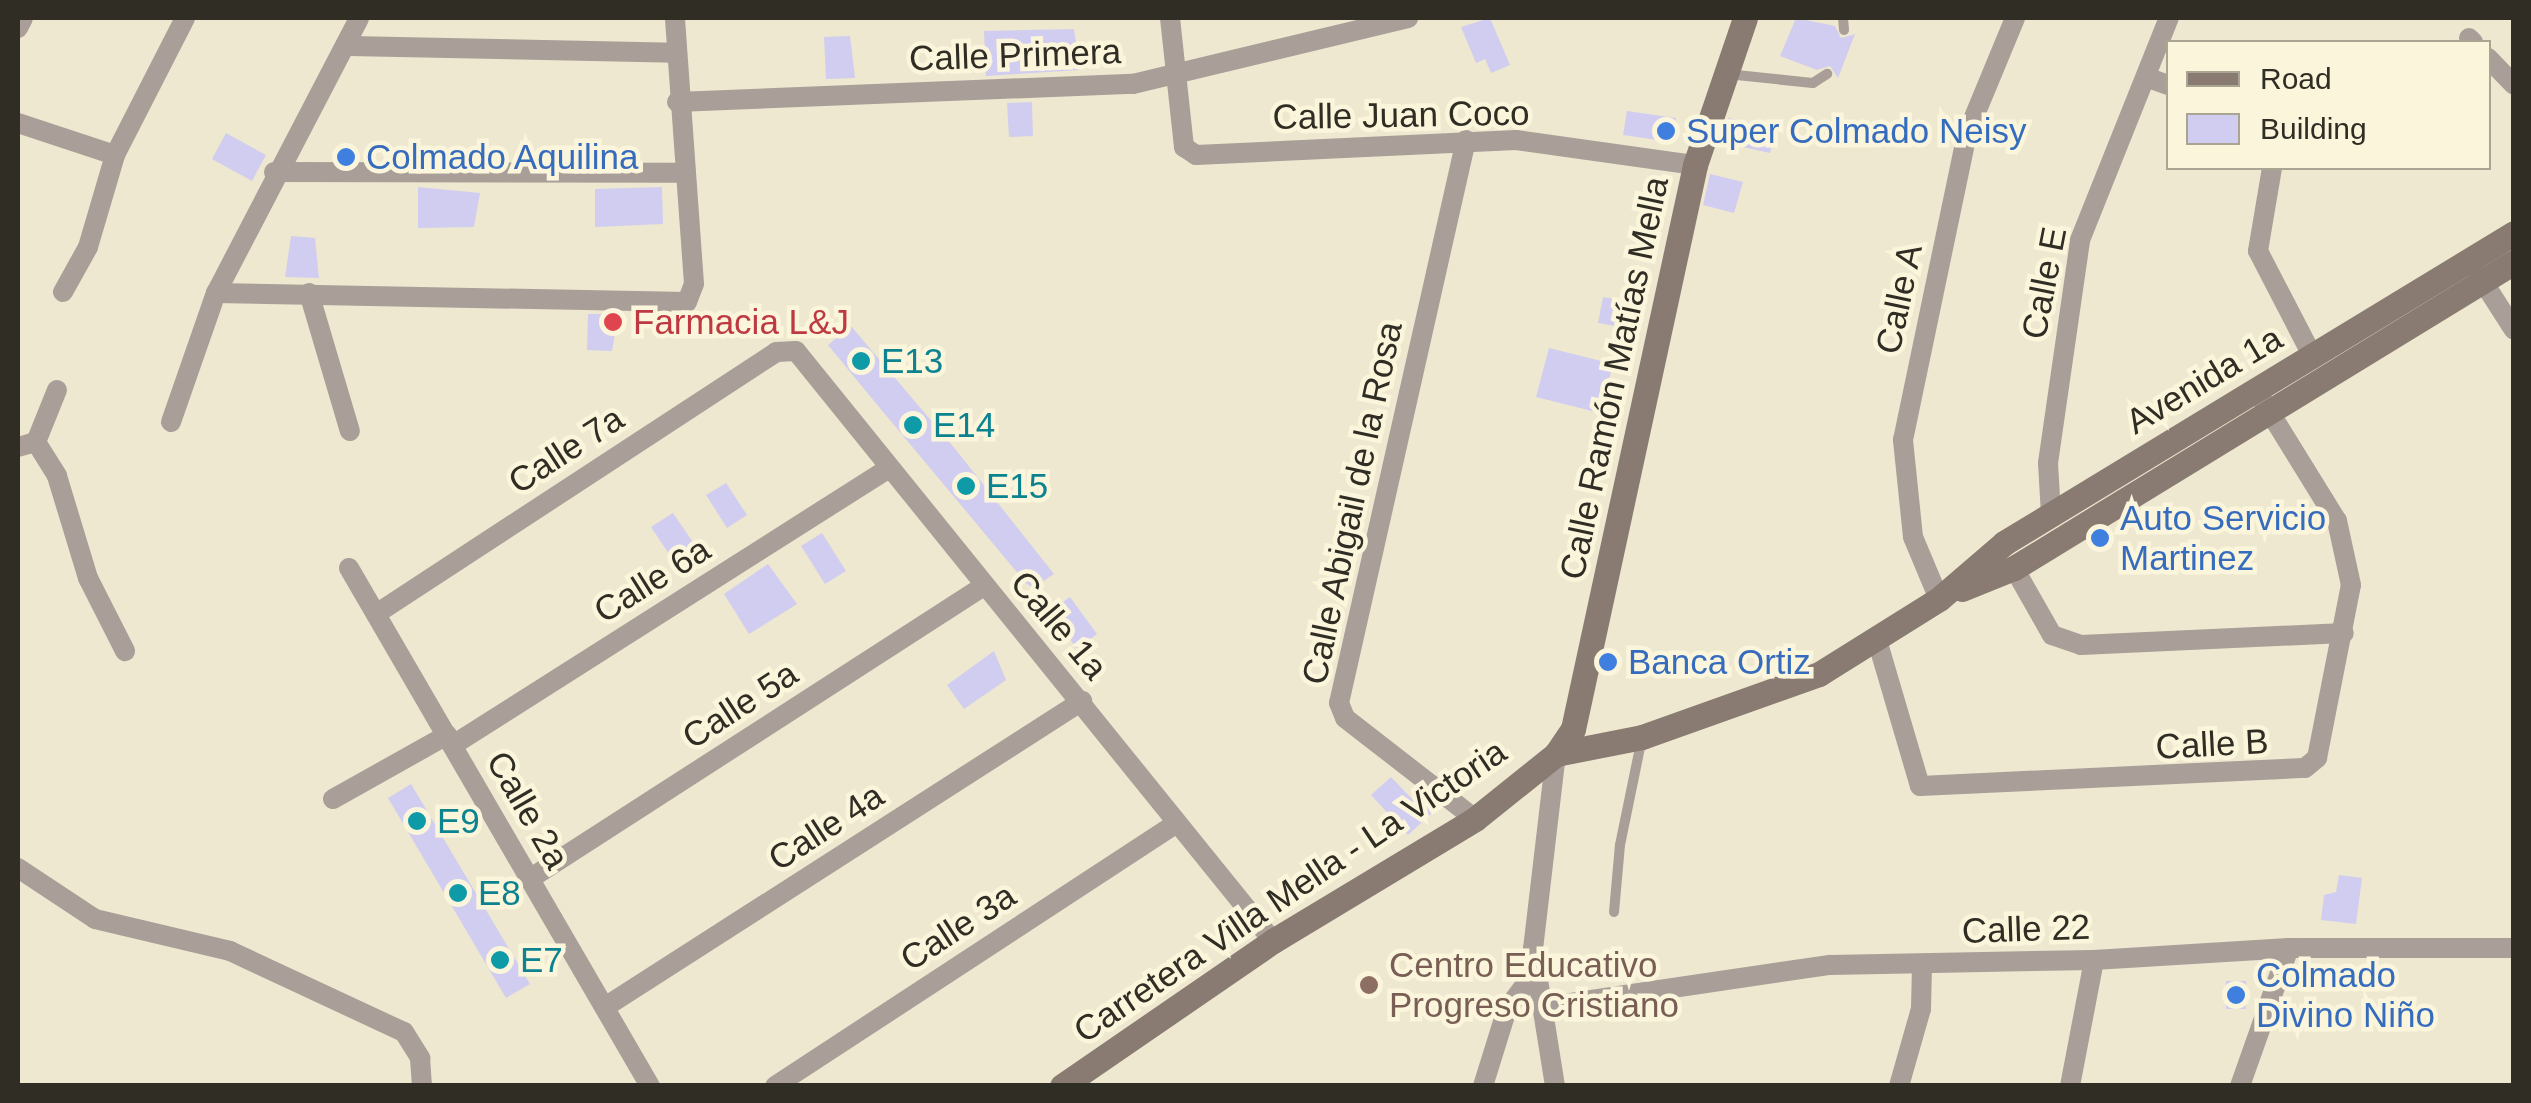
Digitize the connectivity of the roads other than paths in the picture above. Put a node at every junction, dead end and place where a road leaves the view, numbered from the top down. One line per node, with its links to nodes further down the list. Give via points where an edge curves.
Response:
1 (23, 18): 11 (street)
2 (185, 18): 24 (street)
3 (359, 18): 12 (street)
4 (675, 18): 13 (street)
5 (1170, 18): 16 (street, Calle Juan Coco)
6 (1408, 18): 10 (street, Calle Primera)
7 (2014, 18): 49 (street, Calle A, via 1968,134 1903,440 1913,538)
8 (2169, 18): 18 (street, Calle E)
9 (1740, 22): 15 (main road, Calle Ramón Matías Mella)
10 (1355, 23): 16 (street, Calle Primera)
11 (18, 28)
12 (349, 46): 13 (street); 27 (street)
13 (675, 53): 21 (street)
14 (2491, 61): 20 (street)
15 (1723, 73): 17 (lane, via 1812,84); 25 (main road, Calle Ramón Matías Mella)
16 (1174, 74): 21 (street, Calle Primera, via 1133,84); 23 (street, Calle Juan Coco, via 1184,147 1196,155)
17 (1827, 74)
18 (2146, 77): 19 (street); 45 (street, Calle E, via 2080,240 2048,464)
19 (2166, 84)
20 (2514, 85)
21 (677, 102): 28 (street)
22 (18, 123): 24 (street)
23 (1466, 140): 25 (street, Calle Juan Coco, via 1516,140); 59 (street, Calle Abigail de la Rosa, via 1338,704 1345,718)
24 (115, 154): 32 (street, via 88,247)
25 (1695, 165): 57 (main road, Calle Ramón Matías Mella, via 1572,729)
26 (2272, 170): 37 (street, via 2258,251)
27 (274, 172): 28 (street); 34 (street)
28 (681, 173): 33 (street, via 694,284 687,302)
29 (2514, 233): 31 (main road, Avenida 1a)
30 (2514, 262): 31 (main road, Avenida 1a)
31 (2476, 270): 35 (street); 37 (main road, Avenida 1a); 40 (main road, Avenida 1a)
32 (62, 292)
33 (309, 292): 34 (street); 42 (street)
34 (216, 293): 41 (street)
35 (2514, 330)
36 (796, 351): 44 (street, Calle 1a); 50 (street, Calle 7a, via 776,352)
37 (2312, 354): 38 (main road, Avenida 1a)
38 (2255, 387): 40 (street, Calle B); 45 (main road, Avenida 1a)
39 (57, 390): 43 (street)
40 (2268, 411): 47 (main road, Avenida 1a); 51 (street, Calle B, via 2338,521 2351,584)
41 (170, 422)
42 (350, 431)
43 (27, 445): 53 (street, via 56,476 88,578)
44 (886, 470): 48 (street, Calle 1a); 56 (street, Calle 6a)
45 (2051, 515): 49 (main road, Avenida 1a, via 2004,543)
46 (349, 568): 50 (street, Calle 2a)
47 (2014, 568): 49 (main road, Avenida 1a); 51 (street, via 2052,635 2082,644)
48 (984, 586): 54 (street, Calle 1a); 62 (street, Calle 5a)
49 (1939, 599): 52 (main road, Avenida 1a)
50 (376, 614): 56 (street, Calle 2a)
51 (2344, 633): 52 (street, Calle B, via 2316,758 2294,773 1932,789 1913,776)
52 (1877, 640): 55 (main road, Avenida 1a, via 1776,693)
53 (125, 651)
54 (1082, 702): 60 (street, Calle 1a); 70 (street, Calle 4a)
55 (1642, 738): 57 (main road, Avenida 1a); 63 (lane)
56 (450, 740): 58 (street, Calle 6a); 62 (street, Calle 2a)
57 (1556, 754): 59 (main road, Carretera Villa Mella - La Victoria); 69 (street, via 1538,892)
58 (333, 799)
59 (1475, 819): 64 (main road, Carretera Villa Mella - La Victoria)
60 (1177, 822): 64 (street, Calle 1a); 74 (street, Calle 3a)
61 (18, 868): 72 (street, via 95,919 230,950 404,1032 420,1058)
62 (531, 878): 70 (street, Calle 2a)
63 (1614, 912)
64 (1273, 941): 75 (main road, Carretera Villa Mella - La Victoria)
65 (2289, 948): 66 (street, Calle 22); 67 (street, Calle 22); 80 (street)
66 (2514, 948)
67 (2094, 960): 68 (street, Calle 22); 79 (street)
68 (1922, 964): 71 (street, Calle 22, via 1830,965); 78 (street, via 1921,1009)
69 (1537, 970): 71 (street); 76 (street, via 1506,1009)
70 (605, 1007): 73 (street, Calle 2a)
71 (1544, 1007): 77 (street)
72 (422, 1086)
73 (650, 1086)
74 (775, 1086)
75 (1062, 1086)
76 (1484, 1086)
77 (1555, 1086)
78 (1899, 1086)
79 (2070, 1086)
80 (2240, 1086)

